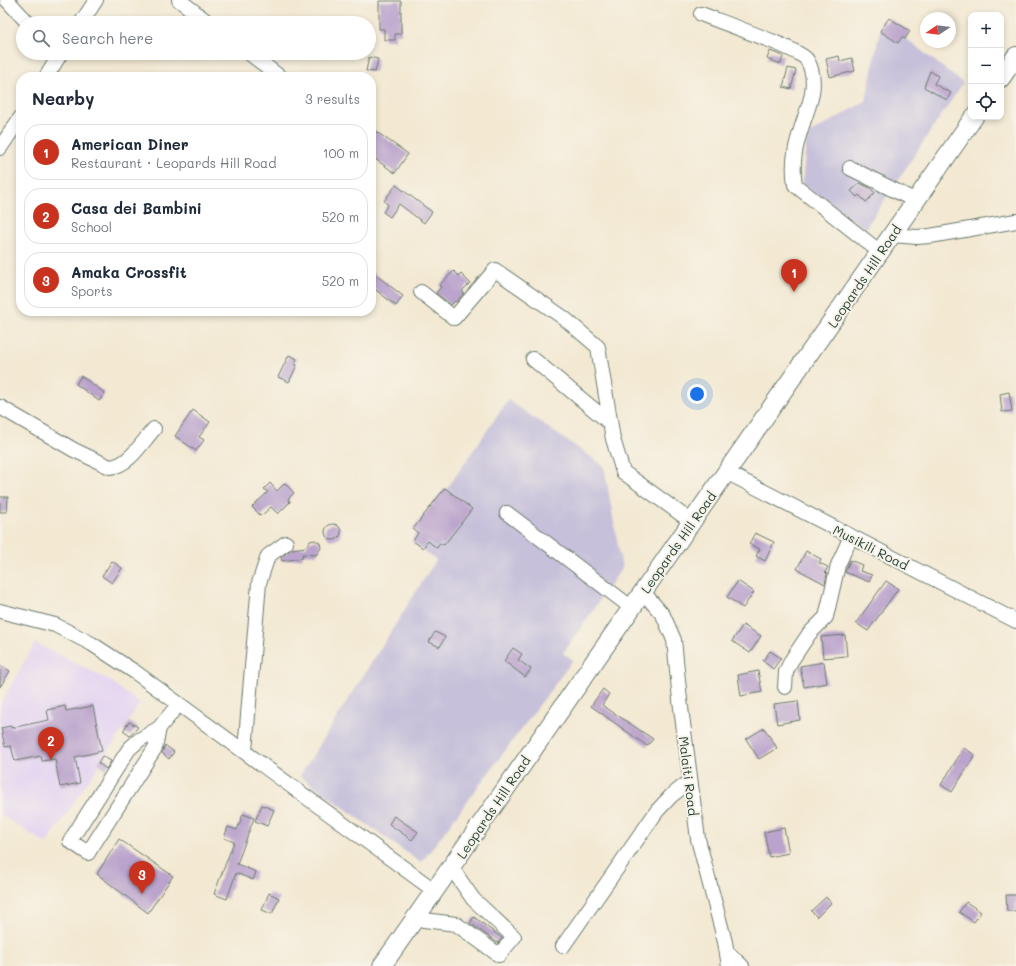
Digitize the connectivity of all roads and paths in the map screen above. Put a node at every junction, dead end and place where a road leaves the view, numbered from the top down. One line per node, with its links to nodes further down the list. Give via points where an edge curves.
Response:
1 (7, 0): 5 (street)
2 (96, 0): 6 (street)
3 (179, 0): 7 (street)
4 (701, 14): 21 (street, via 788,48 807,59 814,74 810,103 797,135 792,168 795,185)
5 (22, 16)
6 (86, 16)
7 (200, 16)
8 (1016, 56): 13 (main road)
9 (56, 60): 11 (street)
10 (258, 60): 12 (street)
11 (49, 72)
12 (274, 72)
13 (1004, 74)
14 (972, 120): 18 (main road, Leopards Hill Road)
15 (16, 124): 16 (street)
16 (0, 148)
17 (850, 168): 18 (street)
18 (916, 201): 20 (main road, Leopards Hill Road)
19 (1016, 221): 20 (street, via 930,236)
20 (892, 235): 21 (main road, Leopards Hill Road)
21 (880, 252): 27 (main road, Leopards Hill Road)
22 (421, 292): 25 (street, via 454,318 495,270 564,318 598,348)
23 (533, 359): 25 (street)
24 (0, 407): 26 (street, via 80,453 110,467 115,467 126,460)
25 (610, 423): 29 (street, via 623,472)
26 (154, 429)
27 (726, 472): 29 (main road, Leopards Hill Road); 30 (street, Musikili Road)
28 (507, 513): 33 (street)
29 (692, 522): 32 (main road, Leopards Hill Road)
30 (850, 536): 35 (street, Musikili Road); 36 (street, via 838,565 826,618 809,634 791,661 786,672)
31 (286, 542): 39 (street, via 268,556 259,583)
32 (643, 592): 33 (main road, Leopards Hill Road); 40 (street, Malaiti Road, via 664,615 674,640)
33 (632, 608): 41 (main road, Leopards Hill Road)
34 (0, 611): 37 (street, via 55,625 74,634 134,672)
35 (1016, 621)
36 (785, 687)
37 (178, 705): 38 (street); 39 (street)
38 (159, 728): 38 (street, via 155,748 88,852 70,842 130,749 139,740)
39 (244, 751): 42 (street)
40 (690, 781): 44 (street, via 657,811); 45 (street, Malaiti Road, via 698,839)
41 (451, 867): 42 (main road, Leopards Hill Road); 43 (street, via 473,899 514,937 500,955 456,924)
42 (435, 891): 43 (main road, Leopards Hill Road)
43 (416, 919): 46 (main road, Leopards Hill Road)
44 (562, 946)
45 (727, 952): 47 (street, Malaiti Road); 48 (street)
46 (382, 966)
47 (729, 966)
48 (742, 966)

